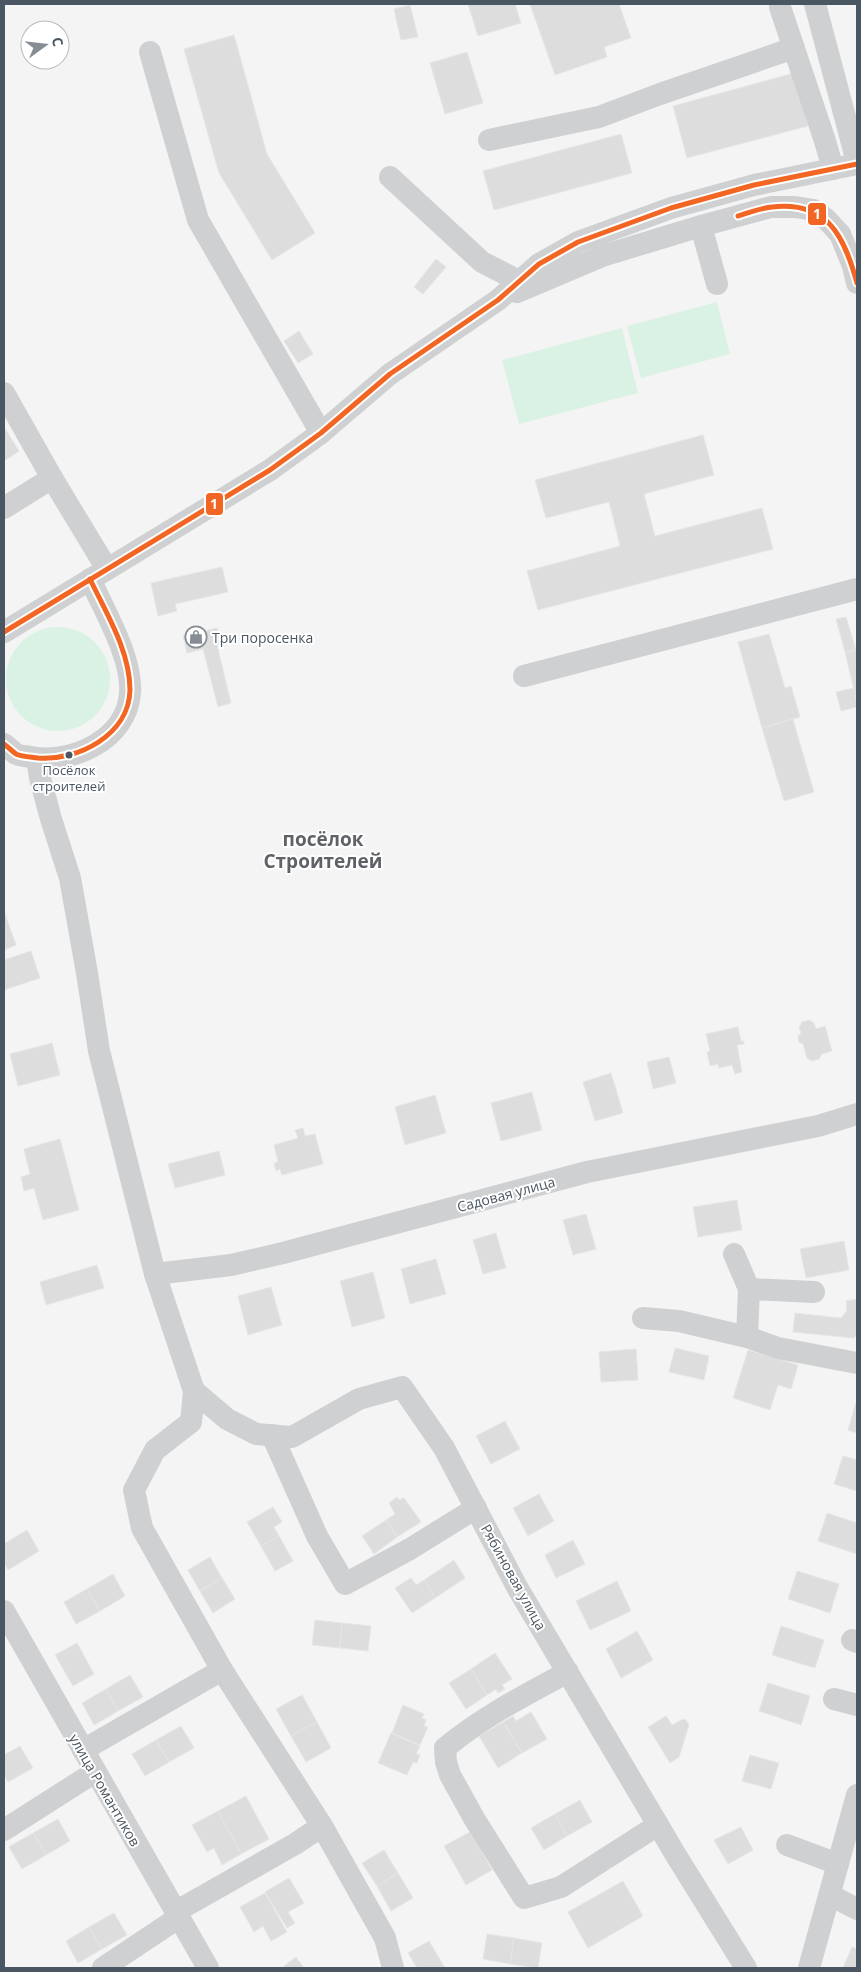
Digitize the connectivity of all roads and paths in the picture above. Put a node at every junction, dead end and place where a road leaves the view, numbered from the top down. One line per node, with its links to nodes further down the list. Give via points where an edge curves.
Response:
1 (815, 4): 6 (street)
2 (780, 7): 3 (street)
3 (794, 48): 5 (street, via 599,117); 7 (street)
4 (150, 52): 15 (street, via 198,220)
5 (489, 140)
6 (857, 163): 7 (street)
7 (833, 169): 10 (street, via 754,185 671,208 578,242 539,264)
8 (390, 177): 10 (street, via 482,262)
9 (701, 226): 11 (street, via 771,207 814,210 840,234); 12 (street); 13 (street, via 602,256)
10 (519, 281): 13 (street)
11 (857, 283)
12 (717, 284)
13 (498, 300): 15 (street, via 390,374)
14 (4, 393): 16 (street)
15 (322, 433): 18 (street, via 270,470)
16 (52, 478): 17 (street); 18 (street)
17 (4, 508)
18 (99, 574): 20 (street); 23 (street, via 128,669 130,693 124,715 114,732 95,746 72,756)
19 (857, 589): 21 (street)
20 (4, 632)
21 (524, 676)
22 (4, 744): 23 (street, via 17,754)
23 (37, 758): 26 (street, via 51,819 70,878 99,1051)
24 (857, 1114): 26 (street, Садовая улица, via 818,1126 587,1172 231,1265)
25 (734, 1254): 27 (street)
26 (155, 1274): 32 (street)
27 (748, 1289): 28 (street); 30 (street)
28 (814, 1292)
29 (643, 1318): 30 (street, via 679,1321)
30 (747, 1337): 31 (street, via 778,1348)
31 (857, 1362)
32 (194, 1391): 33 (street, Рябиновая улица, via 227,1419 256,1434); 36 (street, via 191,1422 155,1450 134,1490 142,1528)
33 (272, 1435): 34 (street, Рябиновая улица, via 292,1437 360,1399 402,1387 444,1448); 34 (street, via 317,1536 346,1584)
34 (476, 1508): 37 (street, Рябиновая улица)
35 (5, 1618): 40 (street, улица Романтиков)
36 (222, 1670): 40 (street); 44 (street)
37 (568, 1672): 43 (street, Рябиновая улица); 43 (street, via 463,1732 445,1748 450,1775 475,1820 524,1898 561,1887)
38 (834, 1699): 39 (street)
39 (857, 1705)
40 (83, 1750): 41 (street, улица Романтиков)
41 (95, 1772): 45 (street); 50 (street, улица Романтиков)
42 (857, 1795): 47 (street)
43 (658, 1825): 54 (street, Рябиновая улица)
44 (322, 1826): 50 (street); 53 (street, via 385,1938)
45 (4, 1830)
46 (787, 1845): 47 (street)
47 (838, 1864): 48 (street)
48 (830, 1895): 49 (street); 55 (street)
49 (857, 1909)
50 (177, 1915): 51 (street); 52 (street, улица Романтиков)
51 (103, 1968)
52 (208, 1968)
53 (393, 1968)
54 (746, 1968)
55 (810, 1968)

